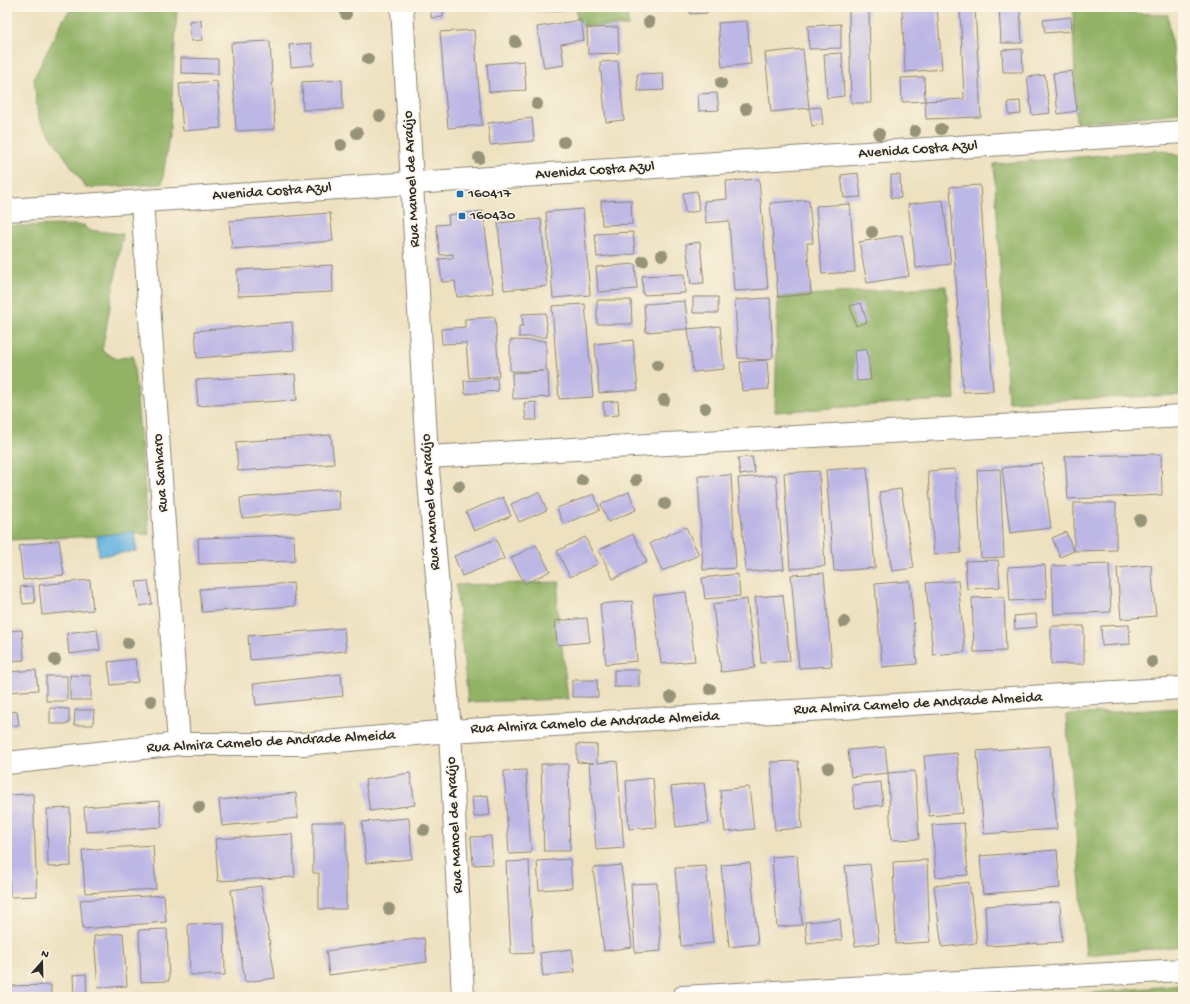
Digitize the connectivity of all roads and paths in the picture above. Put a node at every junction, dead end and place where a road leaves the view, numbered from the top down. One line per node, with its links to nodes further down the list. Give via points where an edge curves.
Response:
1 (402, 7): 3 (street, Rua Manoel de Araújo)
2 (1183, 132): 3 (street, Avenida Costa Azul)
3 (412, 183): 4 (street, Avenida Costa Azul); 7 (street, Rua Manoel de Araújo)
4 (142, 201): 5 (street, Avenida Costa Azul); 10 (street, Rua Sanharo)
5 (7, 210)
6 (1183, 416): 7 (street)
7 (427, 457): 9 (street, Rua Manoel de Araújo)
8 (1183, 688): 9 (street, Rua Almira Camelo de Andrade Almeida)
9 (450, 732): 10 (street, Rua Almira Camelo de Andrade Almeida, via 303,744); 13 (street, Rua Manoel de Araújo)
10 (179, 744): 11 (street, Rua Almira Camelo de Andrade Almeida)
11 (7, 763)
12 (1183, 970): 14 (street)
13 (464, 997)
14 (683, 997)

